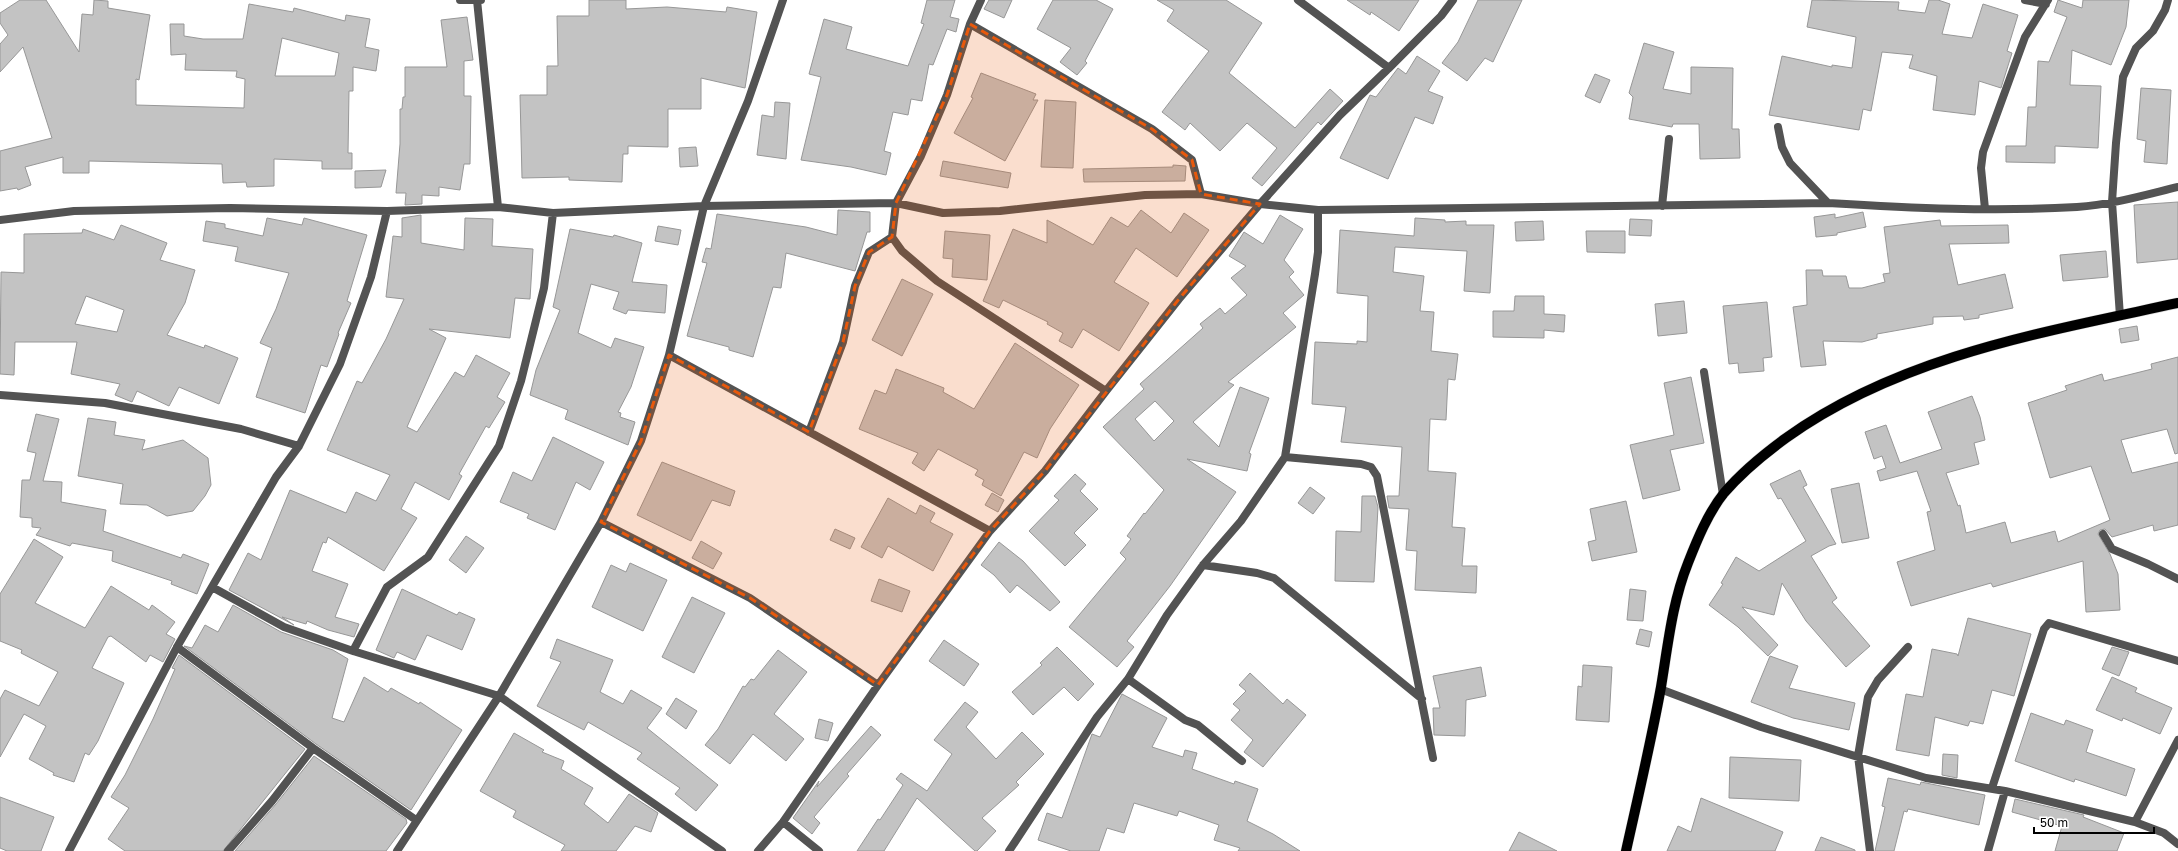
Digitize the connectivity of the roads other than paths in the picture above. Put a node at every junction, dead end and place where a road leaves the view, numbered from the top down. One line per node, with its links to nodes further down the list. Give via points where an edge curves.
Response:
1 (460, 0): 2 (street)
2 (477, 0): 3 (street); 23 (street)
3 (482, 0)
4 (783, 0): 21 (street, via 748,101)
5 (981, 0): 11 (street)
6 (1298, 0): 12 (street)
7 (1453, 0): 12 (street, via 1441,16)
8 (2025, 0): 10 (street)
9 (2168, 0): 17 (street, via 2153,31 2136,48 2123,77)
10 (2047, 2): 24 (street, via 2025,38 1983,152 1981,168)
11 (970, 24): 16 (street, via 1152,128 1192,160); 18 (street, via 947,95 921,156)
12 (1389, 68): 20 (street, via 1340,115)
13 (1778, 127): 19 (street, via 1782,147 1790,163)
14 (1669, 139): 22 (street)
15 (2178, 187): 17 (street)
16 (1201, 194): 18 (street, via 1145,195 1000,211 943,213); 20 (street)
17 (2112, 202): 24 (street, via 2078,207); 31 (street)
18 (896, 203): 21 (street); 29 (street)
19 (1828, 203): 22 (street); 24 (street)
20 (1260, 204): 26 (street); 34 (street, via 1179,299)
21 (704, 206): 27 (street); 32 (street)
22 (1662, 206): 26 (street)
23 (498, 207): 25 (street); 27 (street)
24 (1985, 209)
25 (388, 210): 28 (street, via 82,210); 37 (street, via 371,277 340,364)
26 (1318, 210): 38 (street, via 1318,252)
27 (553, 213): 48 (street, via 544,288 500,446 428,557 387,587)
28 (0, 220)
29 (892, 237): 34 (street, via 902,251 937,281); 36 (street, via 869,252 855,286 843,342)
30 (2178, 303): 31 (main road)
31 (2120, 316): 39 (main road, via 1947,358 1874,388 1814,418 1744,472)
32 (669, 355): 36 (street); 40 (street, via 641,441)
33 (1704, 372): 39 (street)
34 (1106, 391): 41 (street, via 1045,471)
35 (0, 395): 37 (street, via 105,403 241,429)
36 (809, 432): 41 (street)
37 (299, 446): 45 (street, via 276,477)
38 (1285, 457): 43 (street, via 1241,521); 54 (street, via 1361,464 1371,468 1377,476)
39 (1723, 495): 52 (main road, via 1700,533 1675,599)
40 (601, 522): 51 (street, via 750,598); 53 (street)
41 (990, 531): 51 (street)
42 (2103, 534): 44 (street, via 2112,549)
43 (1202, 566): 50 (street, via 1167,615); 54 (street, via 1257,573 1274,578)
44 (2178, 579)
45 (212, 587): 47 (street); 48 (street, via 284,627)
46 (1908, 647): 57 (street, via 1878,680 1868,697)
47 (177, 648): 56 (street); 66 (street)
48 (353, 651): 53 (street)
49 (2178, 661): 60 (street, via 2049,623 2044,630)
50 (1128, 679): 59 (street, via 1185,720 1198,725); 72 (street, via 1097,717)
51 (878, 685): 63 (street)
52 (1660, 689): 57 (street, via 1761,727); 73 (main road)
53 (499, 696): 62 (street); 69 (street)
54 (1422, 699): 58 (street)
55 (2178, 740): 64 (street)
56 (313, 748): 62 (street); 67 (street, via 272,801)
57 (1858, 756): 60 (street, via 1926,778); 74 (street)
58 (1433, 758)
59 (1242, 761)
60 (1992, 788): 61 (street)
61 (2006, 791): 64 (street); 75 (street)
62 (416, 820): 68 (street)
63 (782, 822): 70 (street); 71 (street)
64 (2135, 822): 65 (street, via 2164,833)
65 (2178, 844)
66 (70, 851)
67 (228, 851)
68 (397, 851)
69 (722, 851)
70 (758, 851)
71 (819, 851)
72 (1009, 851)
73 (1626, 851)
74 (1870, 851)
75 (1988, 851)

